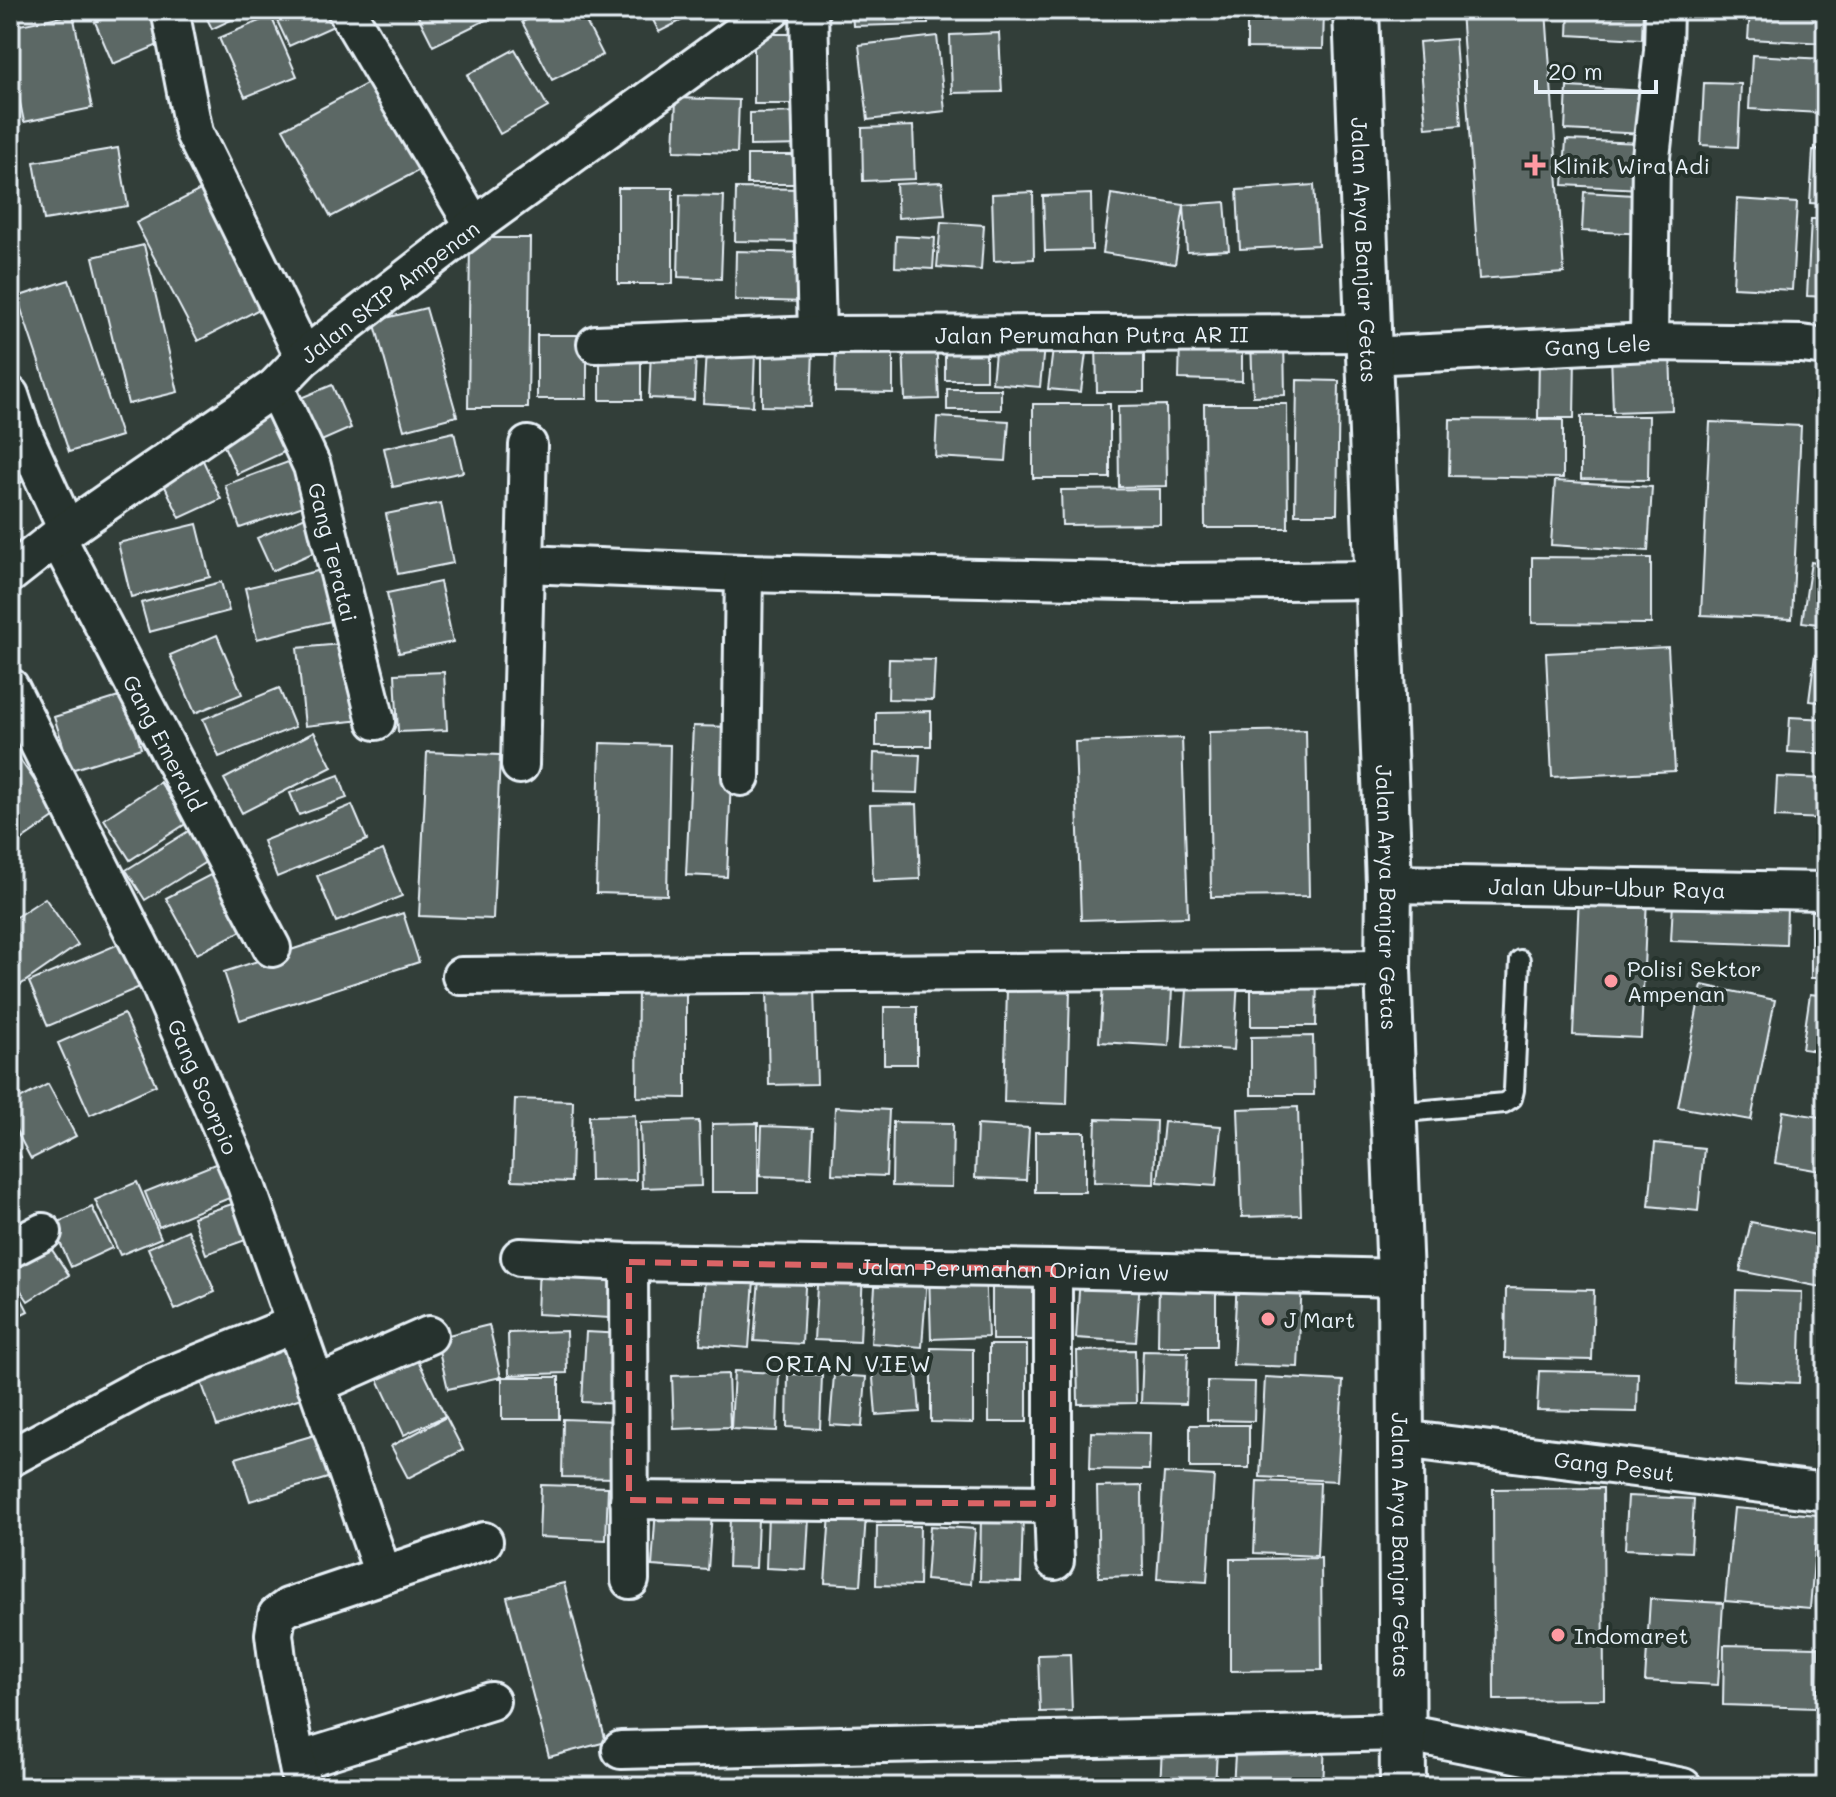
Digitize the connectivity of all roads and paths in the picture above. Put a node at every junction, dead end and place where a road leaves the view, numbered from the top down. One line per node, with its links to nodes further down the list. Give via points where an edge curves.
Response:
1 (170, 10): 13 (street, via 194,133)
2 (346, 10): 7 (street)
3 (772, 10): 7 (street, Jalan SKIP Ampenan)
4 (809, 10): 8 (street)
5 (1356, 10): 11 (highway, Jalan Arya Banjar Getas)
6 (1664, 10): 9 (street, via 1651,157)
7 (474, 226): 13 (street, Jalan SKIP Ampenan)
8 (817, 335): 10 (street, Jalan Perumahan Putra AR II); 11 (street, Jalan Perumahan Putra AR II)
9 (1649, 342): 11 (street, Gang Lele); 12 (street, Gang Lele)
10 (596, 344)
11 (1368, 344): 21 (highway, Jalan Arya Banjar Getas)
12 (1826, 347)
13 (304, 357): 14 (street, Jalan SKIP Ampenan)
14 (275, 387): 17 (street, Jalan SKIP Ampenan); 23 (street, Gang Teratai, via 312,466)
15 (10, 395): 17 (street, Gang Emerald)
16 (528, 445): 18 (street)
17 (62, 534): 20 (street, Jalan SKIP Ampenan); 28 (street, Gang Emerald)
18 (526, 564): 19 (street); 24 (street)
19 (744, 573): 21 (street, via 1171,582); 25 (street)
20 (10, 574)
21 (1377, 580): 26 (highway, Jalan Arya Banjar Getas)
22 (10, 687): 39 (street, Gang Scorpio, via 159,983 245,1182)
23 (376, 721)
24 (520, 765)
25 (741, 777)
26 (1389, 884): 27 (street, Jalan Ubur-Ubur Raya); 30 (highway, Jalan Arya Banjar Getas)
27 (1826, 891)
28 (272, 948)
29 (1520, 960): 32 (lane, via 1512,1098)
30 (1388, 969): 31 (street); 32 (highway, Jalan Arya Banjar Getas)
31 (461, 976)
32 (1394, 1113): 38 (highway, Jalan Arya Banjar Getas)
33 (43, 1232): 34 (street)
34 (10, 1249)
35 (520, 1257): 36 (street, Jalan Perumahan Orian View)
36 (629, 1262): 37 (street, Jalan Perumahan Orian View); 45 (street)
37 (1053, 1269): 38 (street, Jalan Perumahan Orian View); 46 (street)
38 (1400, 1278): 42 (highway, Jalan Arya Banjar Getas)
39 (295, 1324): 41 (street, Gang Scorpio); 43 (street, via 145,1385)
40 (429, 1335): 41 (street)
41 (316, 1385): 49 (street, Gang Scorpio)
42 (1402, 1439): 44 (street, Gang Pesut); 52 (highway, Jalan Arya Banjar Getas)
43 (10, 1458)
44 (1826, 1492)
45 (629, 1500): 46 (street); 50 (street)
46 (1053, 1504): 48 (street)
47 (484, 1541): 49 (street)
48 (1055, 1561)
49 (383, 1574): 54 (street, via 277,1615 278,1667)
50 (630, 1580)
51 (491, 1701): 54 (street)
52 (1403, 1732): 53 (street); 55 (highway, Jalan Arya Banjar Getas); 56 (street)
53 (621, 1750)
54 (299, 1774)
55 (1403, 1787)
56 (1683, 1787)

